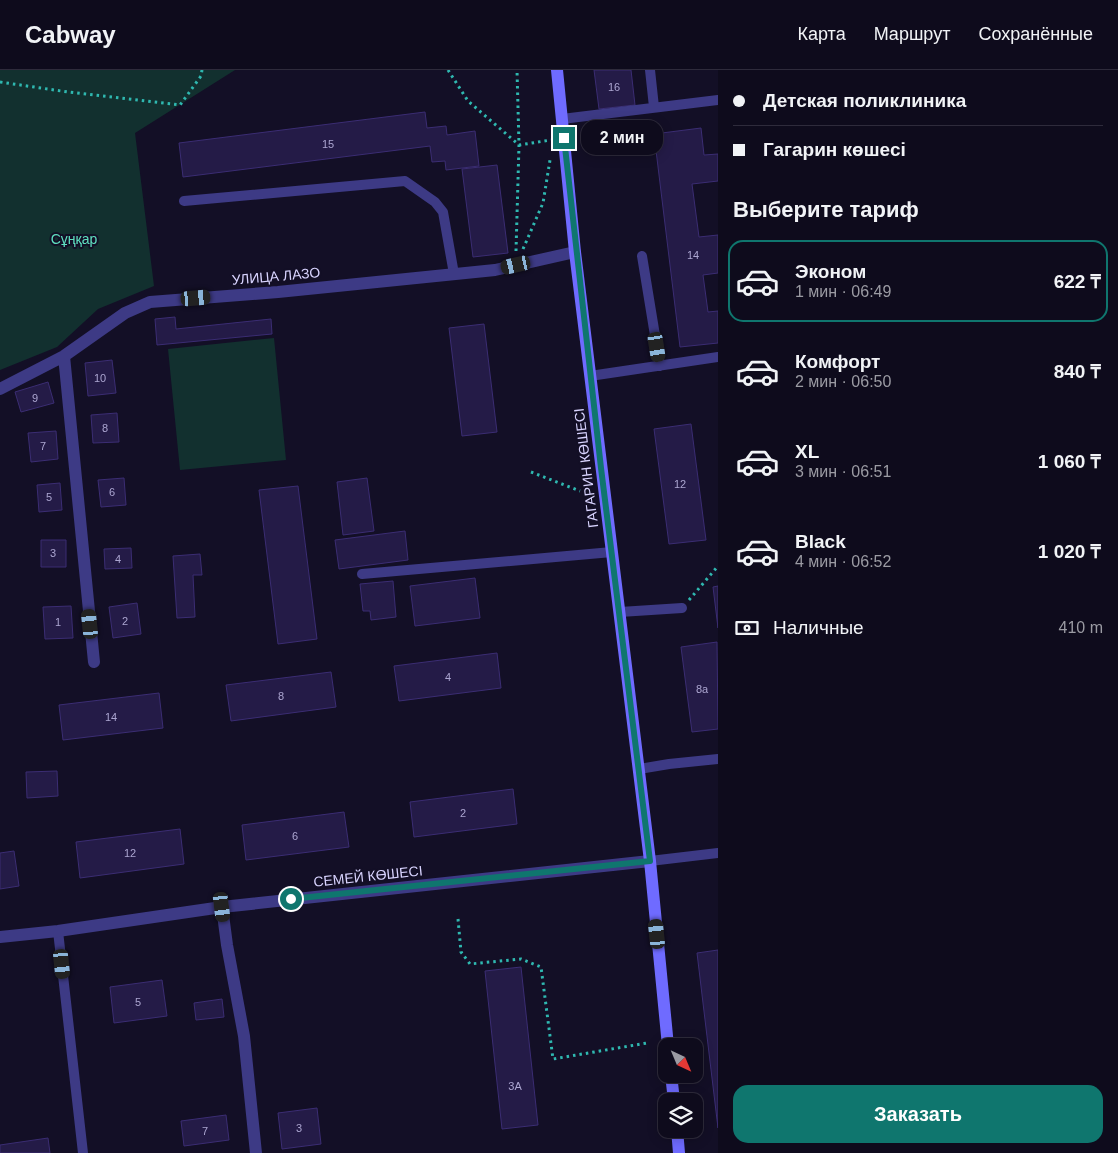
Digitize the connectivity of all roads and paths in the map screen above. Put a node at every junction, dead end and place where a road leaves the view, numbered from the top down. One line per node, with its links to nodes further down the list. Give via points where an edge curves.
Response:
1 (202, 70): 6 (path, via 180,105)
2 (448, 70): 10 (path, via 468,101)
3 (517, 70): 10 (path)
4 (556, 70): 9 (street, ГАГАРИН КӨШЕСІ)
5 (650, 70): 8 (lane)
6 (0, 82)
7 (718, 100): 8 (lane)
8 (654, 107): 9 (lane)
9 (562, 119): 14 (street, ГАГАРИН КӨШЕСІ)
10 (519, 145): 11 (path, via 554,139); 16 (path)
11 (552, 148)
12 (550, 158): 16 (path, via 543,203)
13 (184, 201): 17 (lane, via 405,181 444,212)
14 (576, 252): 16 (street, УЛИЦА ЛАЗО); 21 (street, ГАГАРИН КӨШЕСІ)
15 (642, 256): 20 (lane)
16 (516, 265): 17 (street, УЛИЦА ЛАЗО)
17 (454, 274): 18 (street, УЛИЦА ЛАЗО, via 150,302 125,313)
18 (64, 356): 22 (street, УЛИЦА ЛАЗО); 30 (street)
19 (718, 357): 20 (lane)
20 (660, 366): 21 (lane)
21 (590, 376): 25 (street, ГАГАРИН КӨШЕСІ)
22 (0, 389)
23 (531, 472): 24 (path)
24 (580, 491)
25 (612, 552): 27 (lane); 29 (street, ГАГАРИН КӨШЕСІ)
26 (718, 566): 28 (path)
27 (362, 574)
28 (682, 608): 29 (lane)
29 (620, 612): 32 (street, ГАГАРИН КӨШЕСІ)
30 (94, 662)
31 (718, 759): 32 (lane)
32 (639, 769): 34 (street, ГАГАРИН КӨШЕСІ)
33 (718, 853): 34 (lane)
34 (650, 861): 35 (street, СЕМЕЙ КӨШЕСІ); 39 (street, ГАГАРИН КӨШЕСІ)
35 (222, 907): 37 (street, СЕМЕЙ КӨШЕСІ); 43 (street, via 244,1036)
36 (458, 919): 40 (path, via 461,952 470,964 521,959 541,966 554,1059)
37 (58, 931): 38 (street, СЕМЕЙ КӨШЕСІ); 42 (lane)
38 (0, 937)
39 (667, 1038)
40 (647, 1043)
41 (678, 1138): 44 (street)
42 (83, 1153)
43 (256, 1153)
44 (679, 1153)

